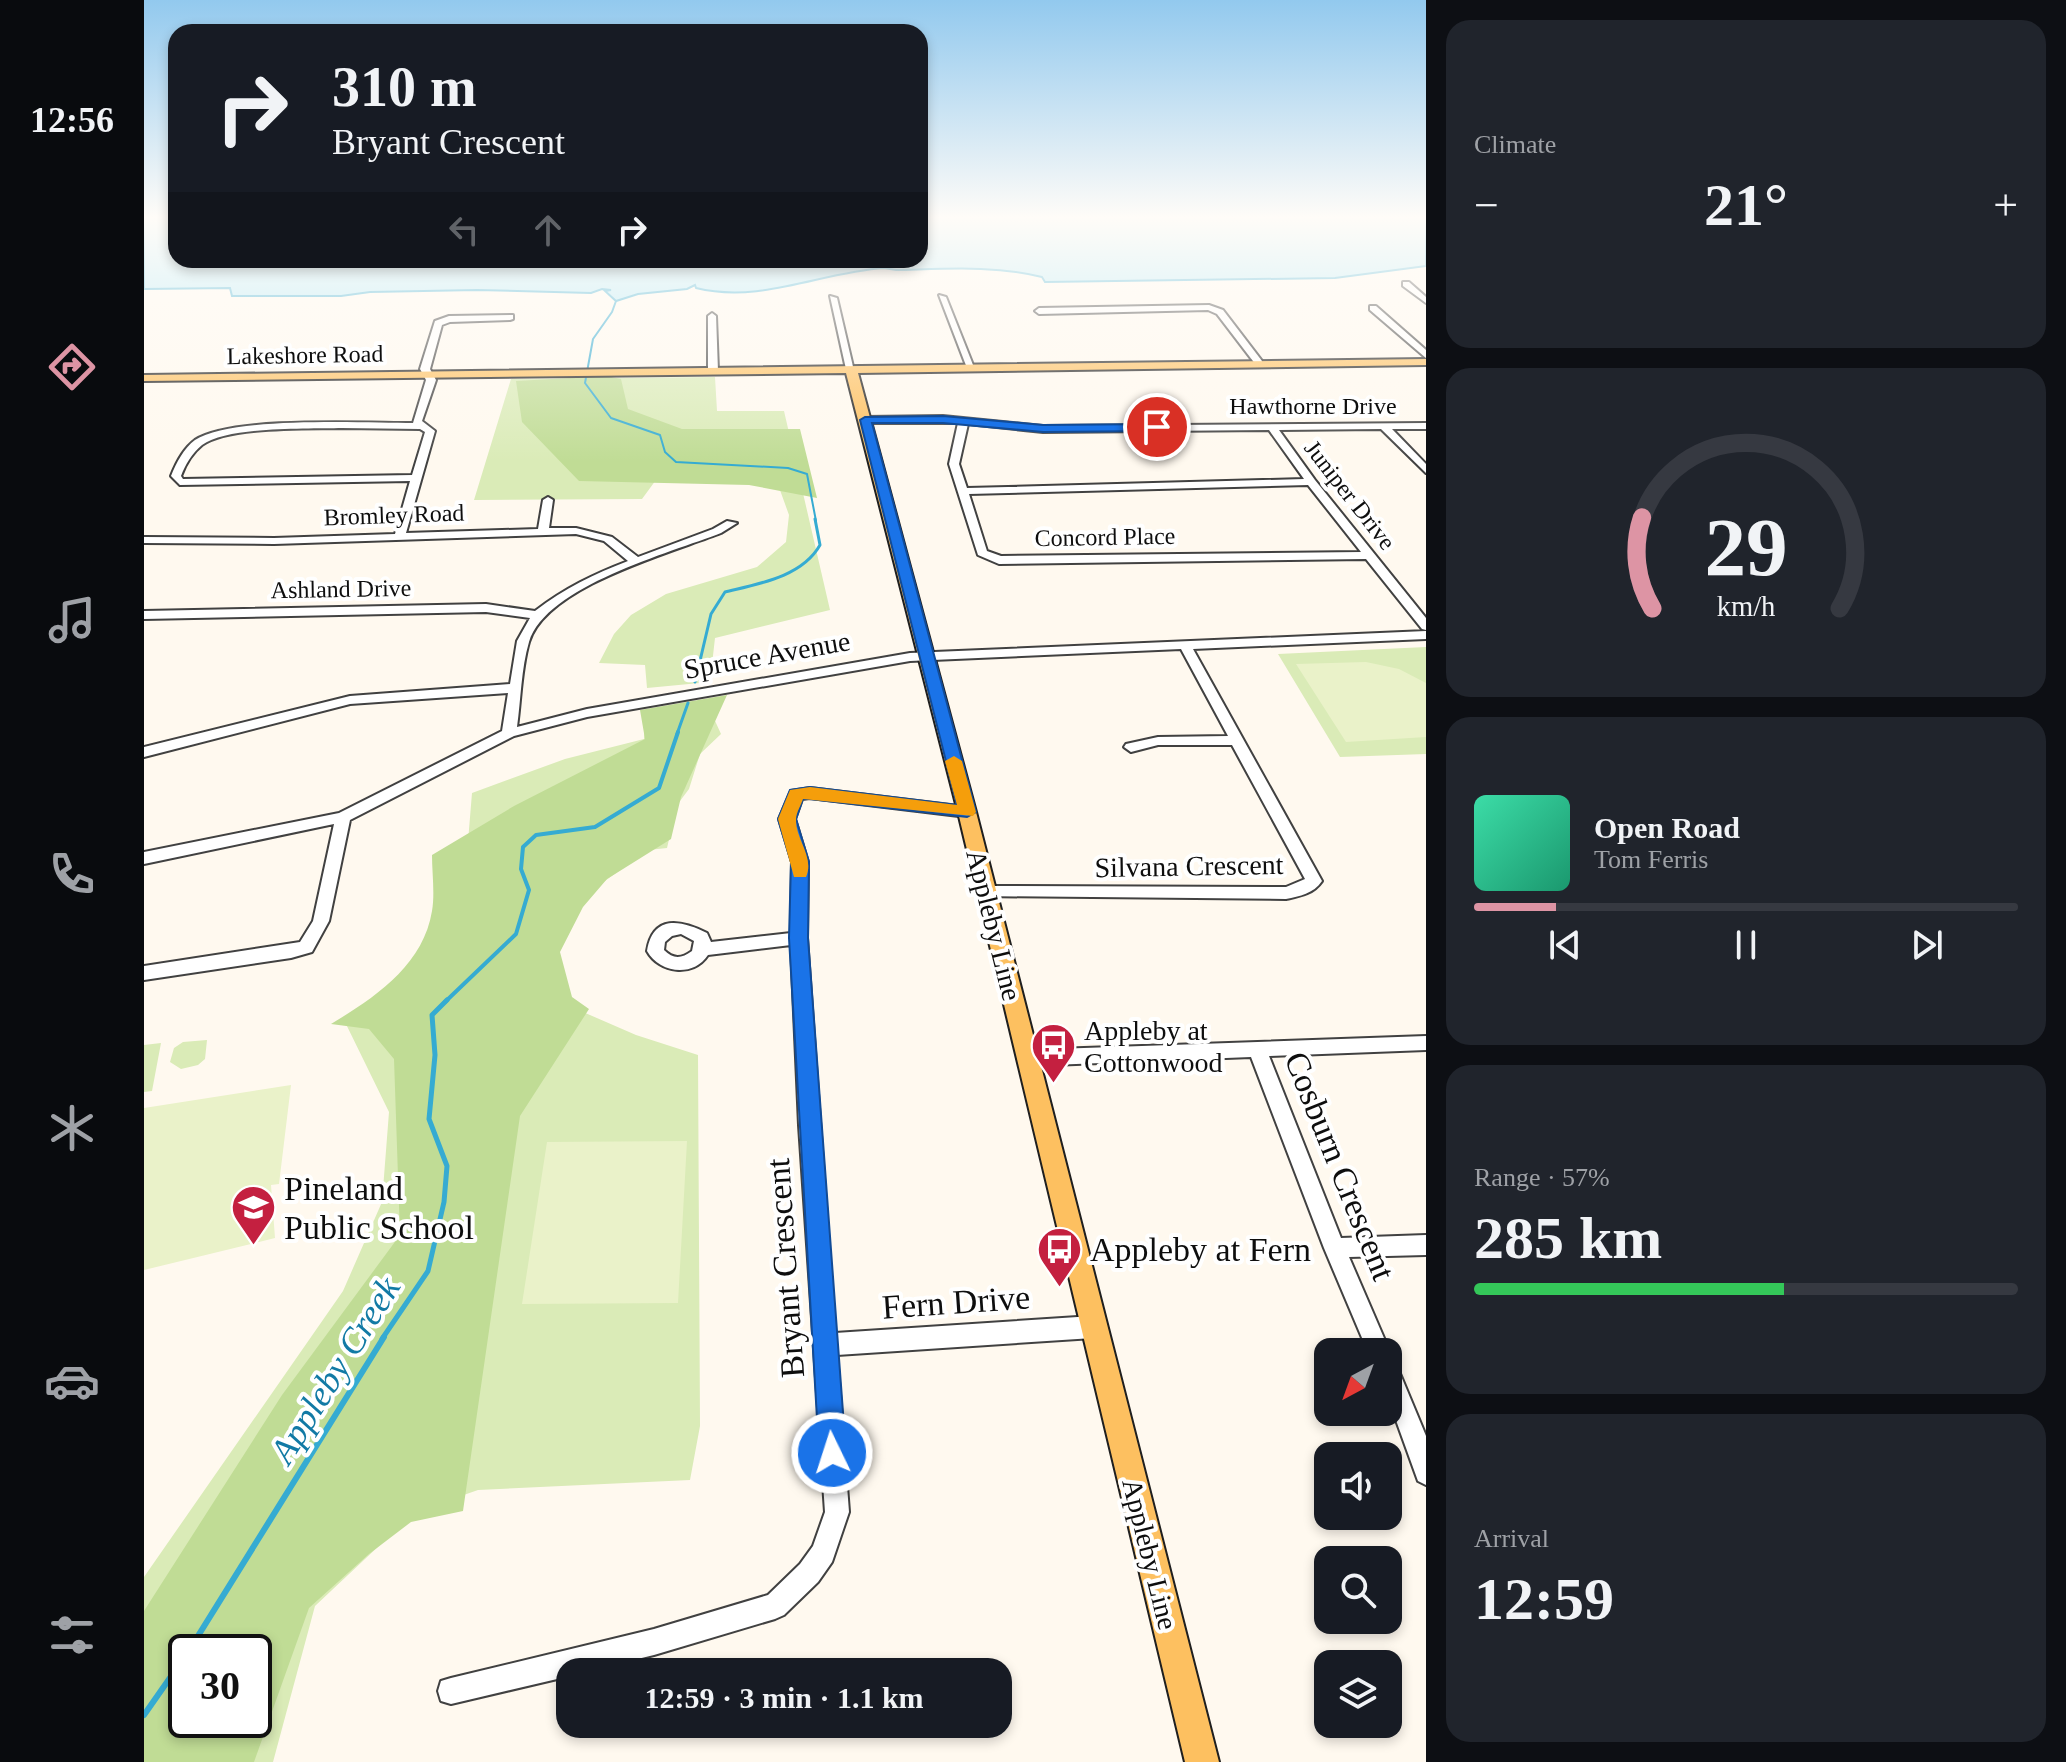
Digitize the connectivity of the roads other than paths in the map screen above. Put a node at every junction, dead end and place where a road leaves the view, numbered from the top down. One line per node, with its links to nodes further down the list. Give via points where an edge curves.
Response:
1 (942, 297): 10 (street)
2 (833, 298): 11 (street)
3 (1373, 308): 7 (street)
4 (1039, 311): 9 (street, via 1209,307 1220,312)
5 (712, 316): 12 (street)
6 (510, 317): 13 (street, via 438,323)
7 (1426, 355)
8 (1426, 362): 9 (main road, Lakeshore Road)
9 (1259, 363): 10 (main road, Lakeshore Road)
10 (972, 368): 11 (main road, Lakeshore Road)
11 (851, 369): 12 (main road, Lakeshore Road); 15 (main road, Appleby Line)
12 (713, 371): 13 (main road, Lakeshore Road)
13 (428, 374): 14 (main road, Lakeshore Road); 18 (street, via 431,380 417,422)
14 (144, 378)
15 (865, 420): 16 (street, Hawthorne Drive); 37 (main road, Appleby Line)
16 (964, 421): 19 (street, Hawthorne Drive, via 1043,429); 24 (street, Concord Place, via 954,464)
17 (1382, 425): 19 (street, Hawthorne Drive); 20 (street, Hawthorne Drive); 21 (street)
18 (424, 426): 22 (street, via 430,431); 22 (street, via 253,429 216,435 199,442 176,476 180,482)
19 (1271, 426): 23 (street, Juniper Drive)
20 (1426, 426)
21 (1426, 470)
22 (416, 478): 28 (street)
23 (1311, 482): 24 (street); 30 (street, Juniper Drive)
24 (964, 491): 30 (street, Concord Place, via 982,553 999,560)
25 (548, 500): 27 (street)
26 (731, 523): 31 (street)
27 (543, 531): 28 (street, Bromley Road); 31 (street, Bromley Road, via 576,531 608,539)
28 (400, 536): 29 (street, Bromley Road)
29 (144, 540)
30 (1368, 555): 34 (street, Juniper Drive)
31 (636, 561): 33 (street, via 566,593)
32 (144, 615): 33 (street, Ashland Drive, via 486,608)
33 (538, 615): 38 (street, via 523,641)
34 (1426, 626)
35 (1426, 635): 36 (street, Spruce Avenue)
36 (1185, 645): 37 (street, Spruce Avenue); 40 (street, Silvana Crescent)
37 (925, 654): 39 (street, Spruce Avenue, via 587,713); 43 (main road, Appleby Line)
38 (517, 688): 39 (street); 42 (street, via 350,700)
39 (509, 733): 44 (street, Spruce Avenue)
40 (1235, 740): 41 (street, via 1158,741); 46 (street, Silvana Crescent, via 1314,881 1303,889)
41 (1131, 747)
42 (144, 752)
43 (967, 812): 46 (main road, Appleby Line); 47 (street, Bryant Crescent, via 796,794 787,819 800,862)
44 (343, 817): 45 (street, Spruce Avenue); 49 (street, via 321,921 306,947)
45 (144, 858)
46 (985, 892): 52 (main road, Appleby Line)
47 (799, 938): 48 (street); 57 (street, Bryant Crescent)
48 (702, 949)
49 (144, 973)
50 (1426, 1043): 51 (street)
51 (1257, 1049): 52 (street); 54 (street, Cosburn Crescent)
52 (1026, 1058): 55 (main road, Appleby Line)
53 (1426, 1245): 54 (street)
54 (1334, 1248): 56 (street, Cosburn Crescent)
55 (1093, 1327): 57 (street, Fern Drive); 61 (main road, Appleby Line)
56 (1373, 1338)
57 (825, 1345): 60 (street, Bryant Crescent, via 837,1512 823,1553 775,1606 654,1642)
58 (1402, 1403): 59 (street)
59 (1426, 1473)
60 (451, 1691)
61 (1202, 1762)

